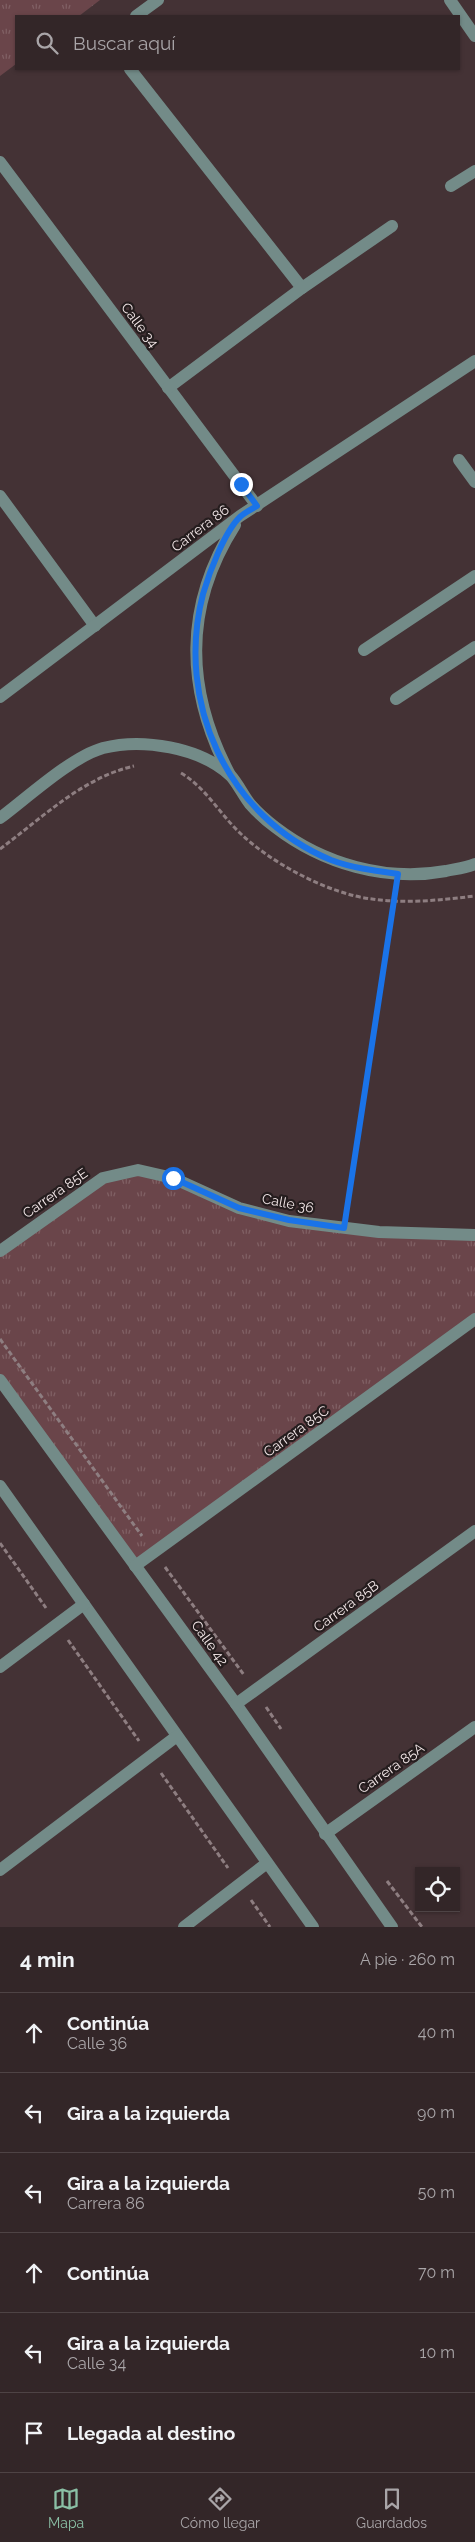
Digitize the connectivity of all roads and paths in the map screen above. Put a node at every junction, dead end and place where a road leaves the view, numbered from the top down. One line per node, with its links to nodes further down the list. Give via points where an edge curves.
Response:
1 (158, 0): 3 (street)
2 (450, 0): 4 (street)
3 (137, 15)
4 (475, 36)
5 (131, 70): 10 (street)
6 (0, 162): 12 (street, Calle 34)
7 (475, 172): 8 (street)
8 (451, 186)
9 (392, 226): 10 (street)
10 (302, 288): 12 (street)
11 (475, 360): 16 (street, Carrera 86)
12 (168, 388): 16 (street, Calle 34)
13 (459, 460): 14 (street)
14 (475, 482)
15 (0, 496): 19 (street)
16 (257, 506): 17 (street, Carrera 86)
17 (240, 516): 19 (street, Carrera 86); 26 (street, via 208,577 195,645 196,679 203,714 214,746)
18 (475, 576): 21 (street)
19 (95, 626): 22 (street, Carrera 86)
20 (475, 647): 23 (street)
21 (364, 650)
22 (0, 697)
23 (396, 700)
24 (136, 766): 28 (path, via 112,771 90,782)
25 (178, 771): 32 (path, via 195,781 240,833 279,862 342,892)
26 (231, 776): 27 (street, via 190,753 161,744 130,743 101,749 74,763); 30 (street, via 250,804 274,827 302,846 365,870)
27 (0, 818)
28 (0, 849)
29 (475, 864): 30 (street, via 430,874)
30 (398, 874): 32 (path)
31 (475, 896): 32 (path)
32 (394, 901): 34 (path)
33 (103, 1178): 34 (street, Calle 36, via 138,1170 173,1178 239,1208); 36 (street, Carrera 85E)
34 (344, 1228): 35 (street, Calle 36)
35 (475, 1235)
36 (0, 1250)
37 (475, 1319): 42 (street, Carrera 85C)
38 (0, 1380): 42 (street, Calle 42)
39 (0, 1486): 43 (street)
40 (475, 1531): 46 (street, Carrera 85B)
41 (0, 1543): 44 (path)
42 (135, 1566): 46 (street, Calle 42)
43 (84, 1604): 44 (street); 48 (street)
44 (57, 1624): 45 (street); 49 (path)
45 (0, 1667)
46 (236, 1704): 50 (street, Calle 42)
47 (475, 1727): 50 (street, Carrera 85A)
48 (177, 1736): 49 (street); 51 (street)
49 (150, 1756): 52 (street); 53 (path)
50 (325, 1834): 57 (street, Calle 42)
51 (267, 1863): 53 (street); 56 (street)
52 (0, 1870)
53 (240, 1884): 54 (street); 55 (path)
54 (184, 1927)
55 (270, 1927)
56 (312, 1927)
57 (392, 1927)

